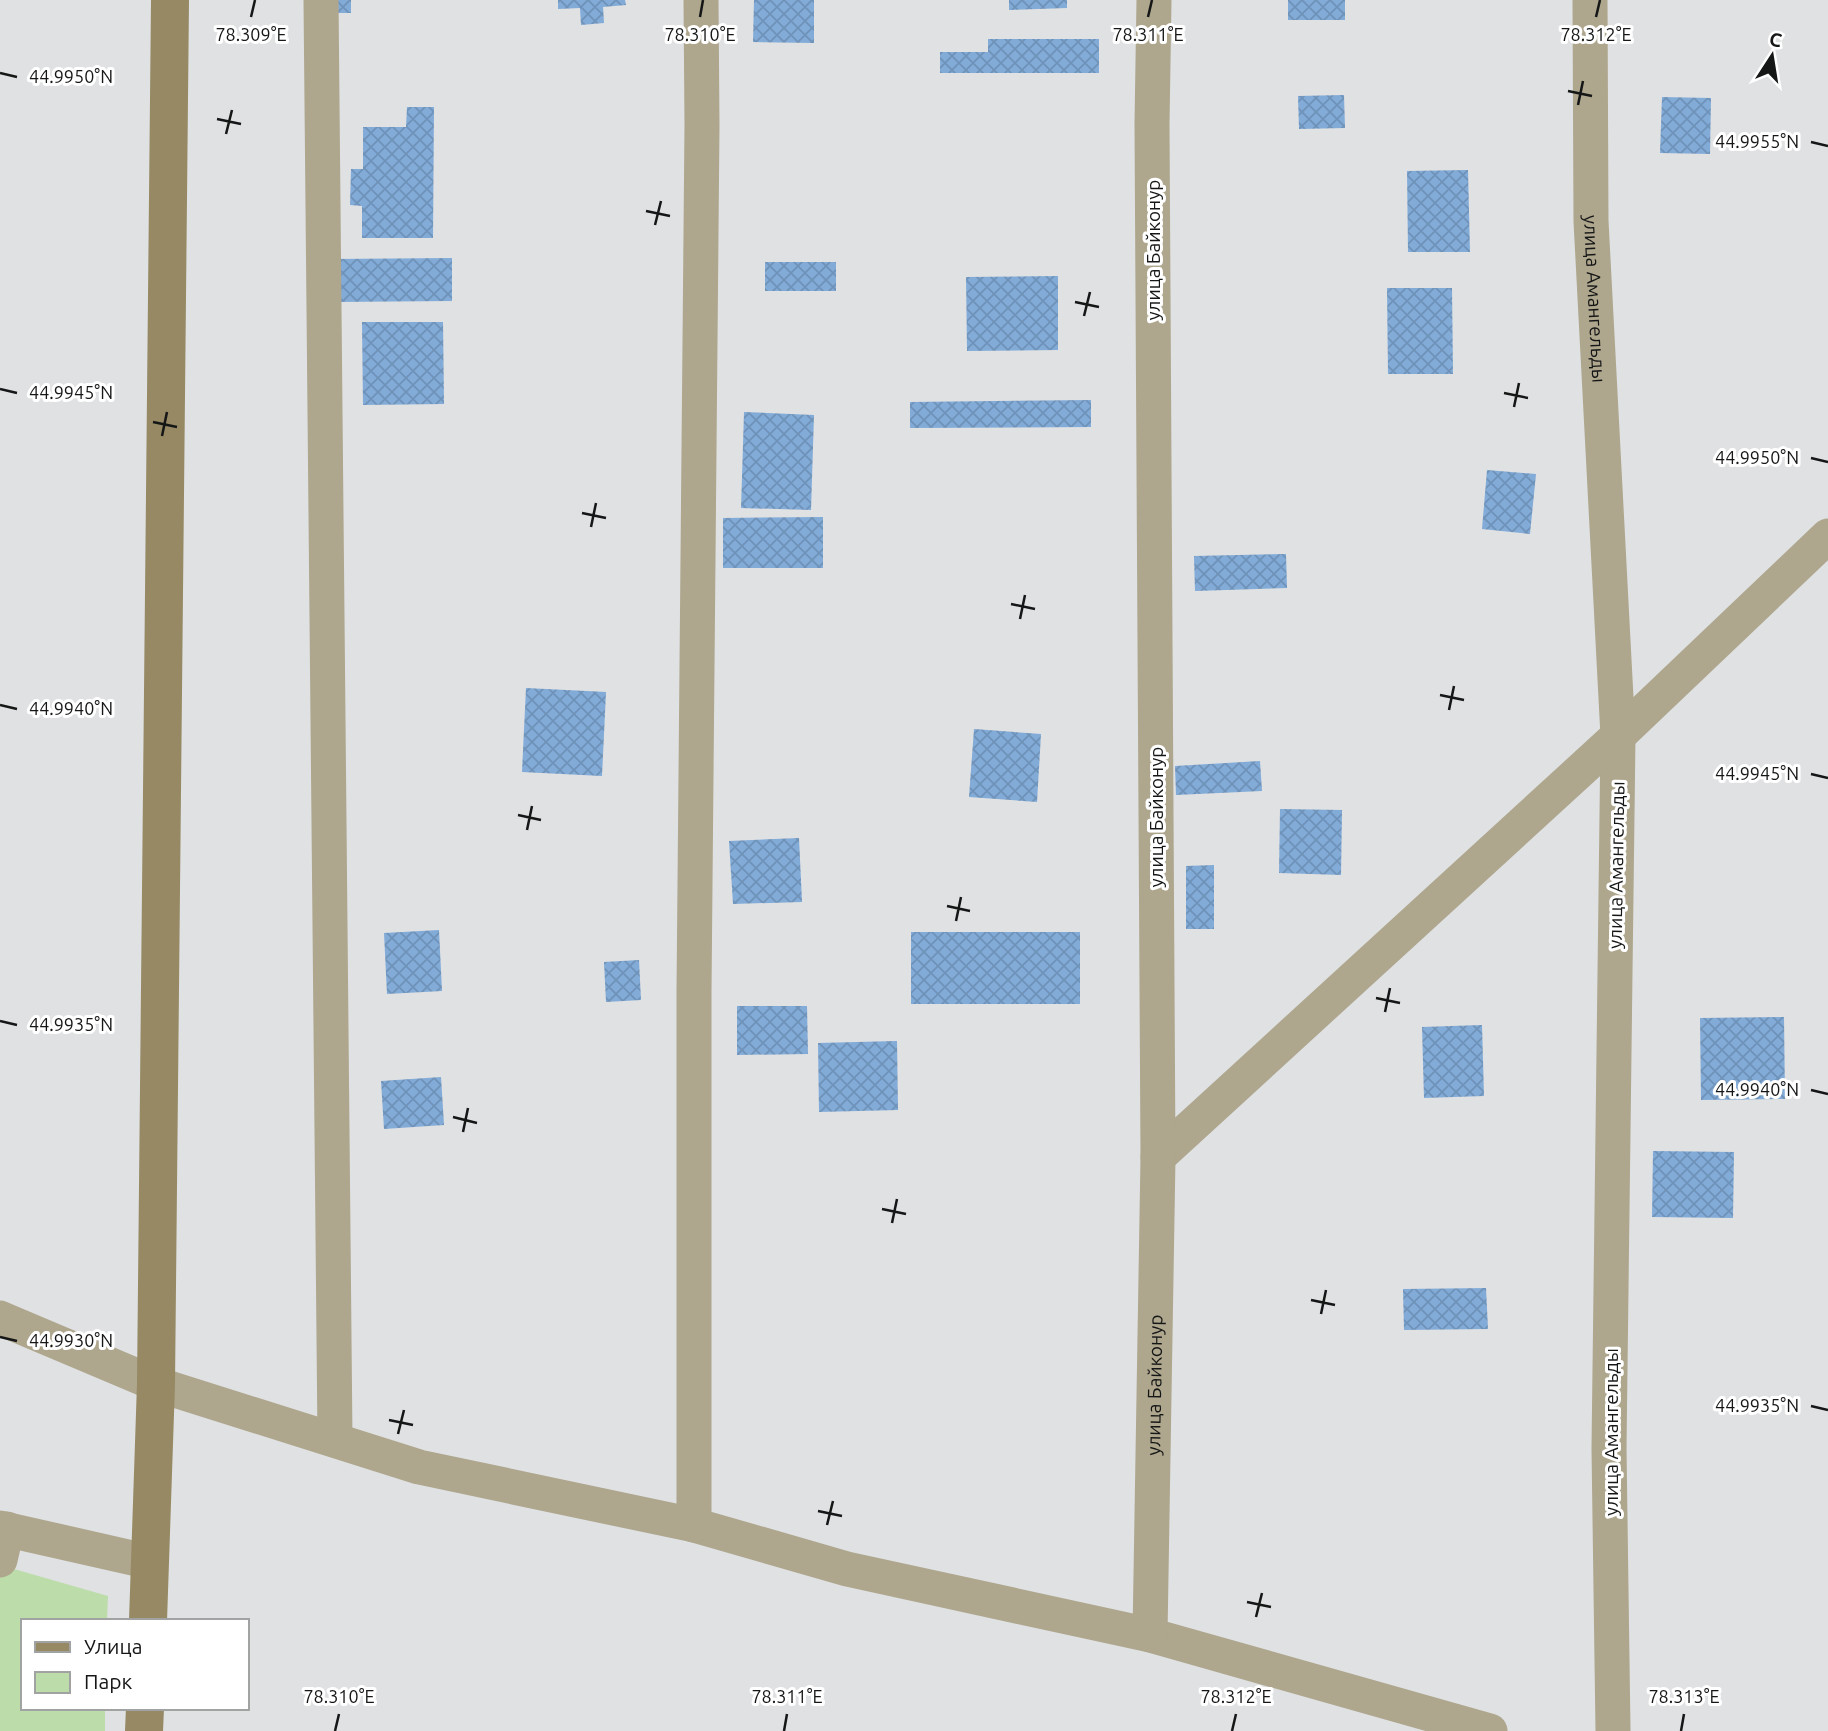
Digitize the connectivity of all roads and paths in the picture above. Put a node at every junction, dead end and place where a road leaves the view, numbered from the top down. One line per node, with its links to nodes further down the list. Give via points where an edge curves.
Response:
1 (170, 0): 10 (main road)
2 (321, 0): 11 (street)
3 (701, 0): 12 (street)
4 (1154, 0): 8 (street, улица Байконур)
5 (1590, 0): 7 (street, улица Амангельды, via 1591,220)
6 (1828, 536): 7 (street)
7 (1618, 736): 8 (street); 20 (street, улица Амангельды, via 1609,1448)
8 (1158, 1157): 16 (street, улица Байконур)
9 (0, 1318): 10 (street)
10 (156, 1384): 11 (street); 14 (main road)
11 (334, 1440): 12 (street, via 419,1466)
12 (694, 1525): 16 (street, via 847,1570)
13 (2, 1539): 14 (street)
14 (150, 1562): 15 (main road)
15 (148, 1619)
16 (1150, 1635): 19 (street)
17 (145, 1710): 18 (main road)
18 (144, 1731)
19 (1490, 1731)
20 (1614, 1731)

